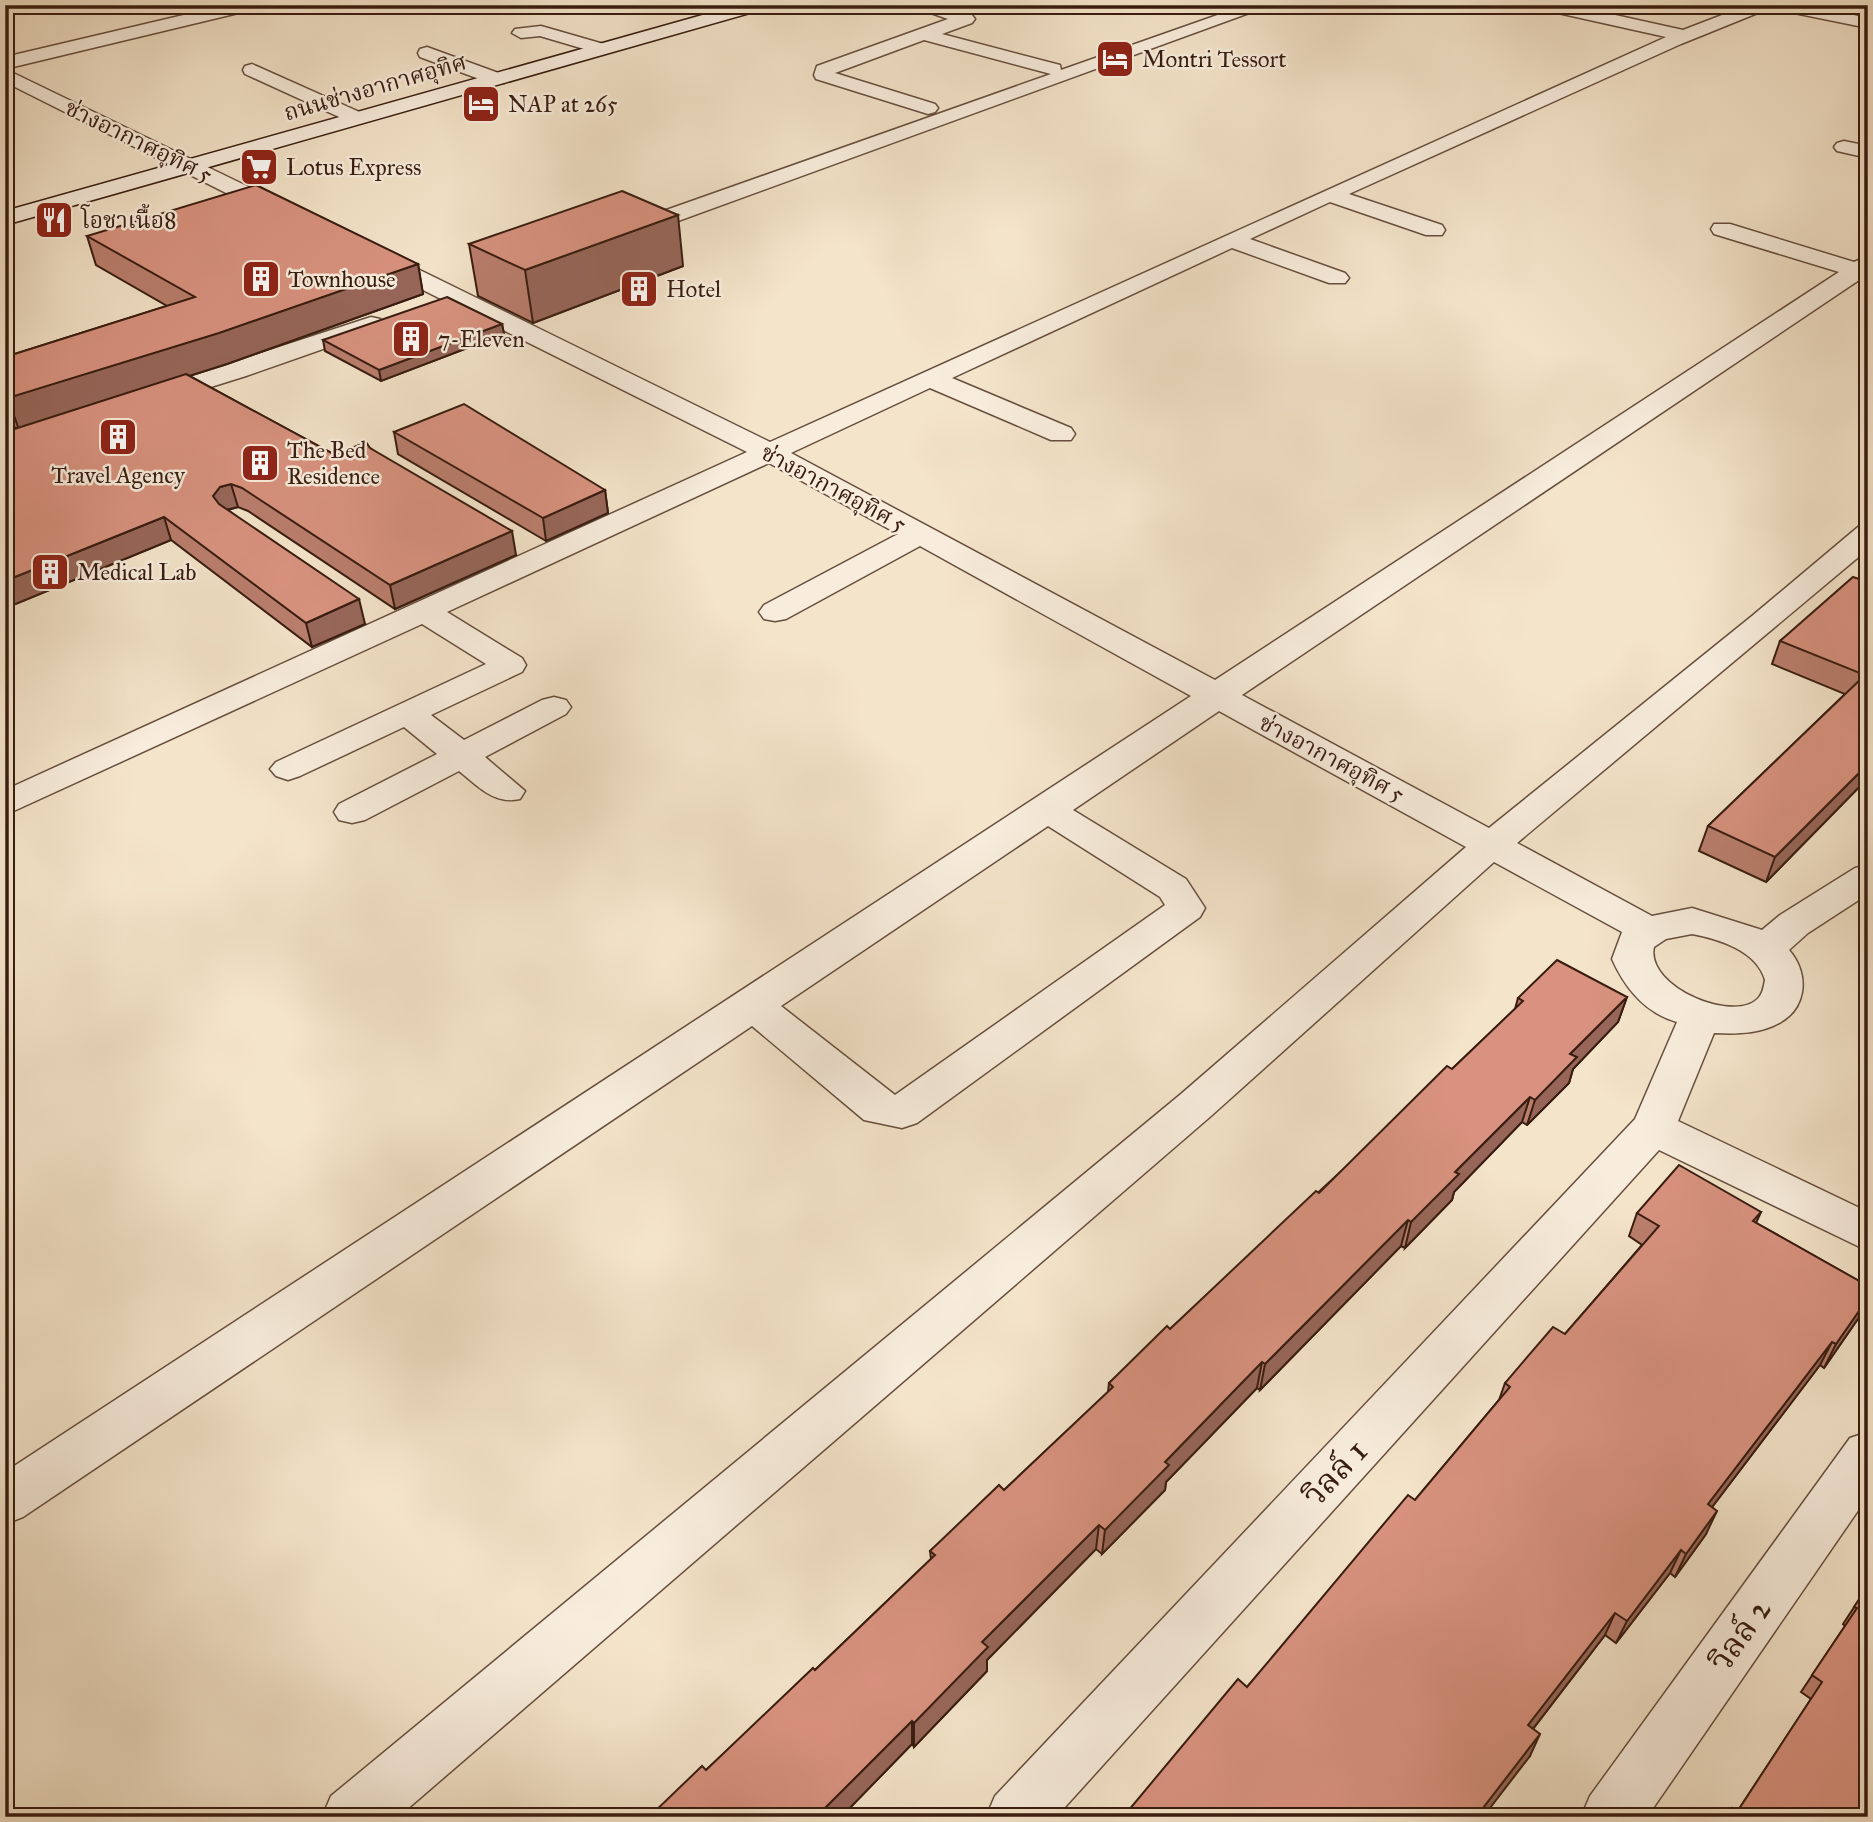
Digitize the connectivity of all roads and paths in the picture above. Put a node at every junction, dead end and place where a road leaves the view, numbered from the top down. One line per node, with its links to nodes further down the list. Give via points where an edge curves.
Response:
1 (249, 5): 16 (street)
2 (716, 5): 9 (street)
3 (758, 5): 9 (street, ถนนช่างอากาศอุทิศ)
4 (916, 5): 12 (street, via 967,19)
5 (1264, 5): 31 (street)
6 (1546, 5): 13 (street)
7 (1764, 5): 13 (street)
8 (1777, 5): 10 (street)
9 (736, 11): 14 (street, ถนนช่างอากาศอุทิศ)
10 (1868, 23)
11 (521, 33): 14 (street, via 541,31)
12 (926, 35): 17 (street); 21 (street, via 824,70 823,75)
13 (1684, 37): 26 (street)
14 (601, 50): 20 (street, ถนนช่างอากาศอุทิศ)
15 (428, 53): 20 (street)
16 (5, 63)
17 (1053, 69)
18 (252, 70): 22 (street)
19 (5, 75): 25 (street, ช่างอากาศอุทิศ 5)
20 (497, 79): 22 (street, ถนนช่างอากาศอุทิศ)
21 (928, 108)
22 (358, 118): 25 (street, ถนนช่างอากาศอุทิศ)
23 (1844, 146): 24 (street)
24 (1868, 152)
25 (187, 166): 27 (street, ถนนช่างอากาศอุทิศ); 28 (street, ช่างอากาศอุทิศ 5)
26 (1330, 195): 30 (street); 32 (street)
27 (5, 218)
28 (309, 225)
29 (1722, 229): 34 (street)
30 (1434, 230)
31 (604, 240)
32 (1233, 241): 35 (street); 40 (street)
33 (345, 243): 37 (street, ช่างอากาศอุทิศ 5)
34 (1862, 266): 52 (street)
35 (1337, 278)
36 (485, 283): 37 (street)
37 (451, 294): 38 (street); 43 (street, ช่างอากาศอุทิศ 5)
38 (417, 307)
39 (394, 316): 41 (street)
40 (931, 379): 42 (street); 43 (street)
41 (128, 404)
42 (1061, 434)
43 (772, 453): 45 (street, ช่างอากาศอุทิศ 5); 47 (street)
44 (1868, 533): 61 (street)
45 (920, 534): 50 (street); 52 (street, ช่างอากาศอุทิศ 5)
46 (512, 536): 47 (street)
47 (546, 556): 49 (street)
48 (361, 603): 51 (street)
49 (425, 612): 51 (street); 54 (street, via 510,665)
50 (775, 612)
51 (394, 626): 58 (street)
52 (1219, 696): 59 (street); 61 (street, ช่างอากาศอุทิศ 5)
53 (554, 707): 55 (street)
54 (407, 713): 55 (street); 56 (street)
55 (461, 756): 57 (street); 60 (street)
56 (288, 769)
57 (507, 792)
58 (5, 804)
59 (1048, 810): 65 (street); 65 (street, via 1173,888 1186,908 902,1112 879,1109)
60 (352, 812)
61 (1492, 844): 63 (street, ช่างอากาศอุทิศ 5); 71 (street, via 1196,1105)
62 (1868, 877): 64 (street, via 1794,924)
63 (1648, 930): 64 (street, via 1667,922 1692,921 1731,930); 66 (street, via 1634,942 1630,957 1636,975 1673,1007)
64 (1765, 949): 66 (street, via 1780,968 1785,988 1777,1005 1758,1017 1731,1021)
65 (753, 1005): 70 (street)
66 (1700, 1017): 67 (street, วิลล์ 1)
67 (1653, 1128): 68 (street); 72 (street, วิลล์ 1)
68 (1868, 1233)
69 (1868, 1454): 73 (street, วิลล์ 2)
70 (5, 1501)
71 (352, 1817)
72 (1016, 1817)
73 (1611, 1817)

